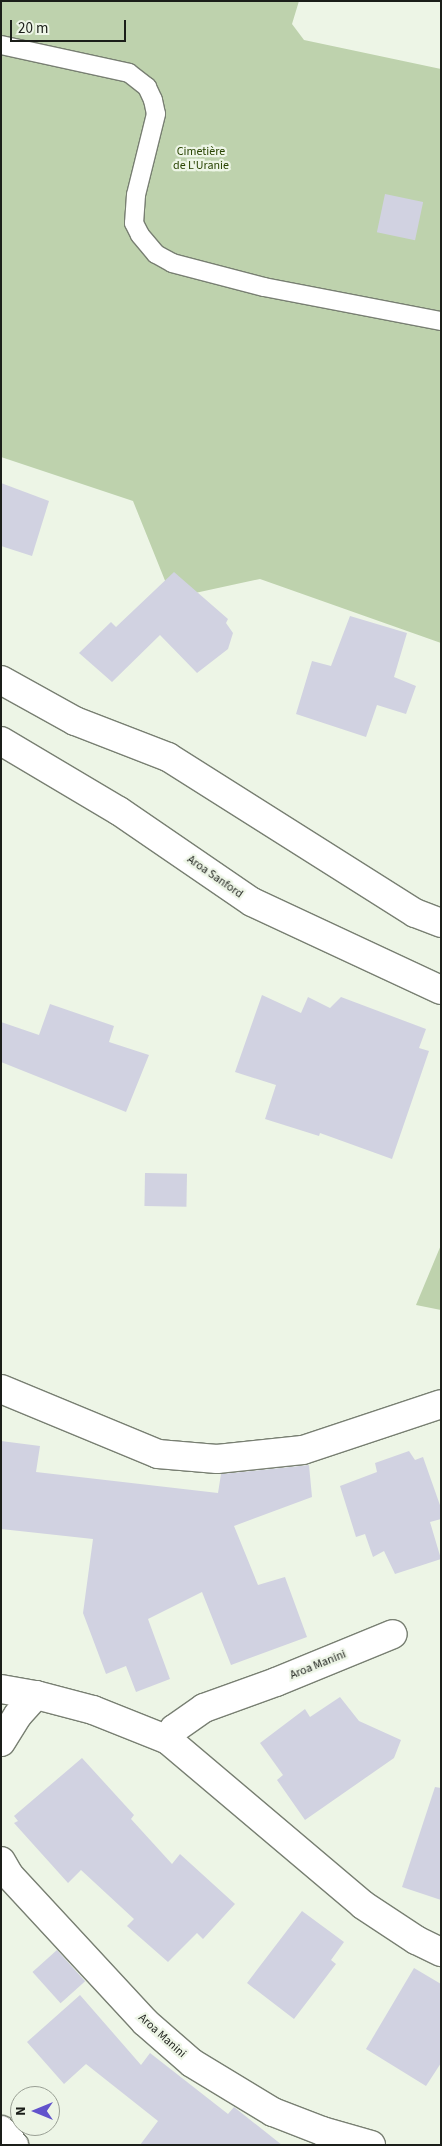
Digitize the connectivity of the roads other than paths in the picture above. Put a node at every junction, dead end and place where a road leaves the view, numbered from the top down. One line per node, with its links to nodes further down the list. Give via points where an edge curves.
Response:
1 (1, 45): 2 (lane, via 129,72 147,87 156,114 136,195 134,223 156,254 172,264 264,287)
2 (441, 321)
3 (1, 680): 5 (street, via 75,721 168,757 415,913)
4 (1, 741): 6 (street, Aroa Sanford, via 119,811 252,902)
5 (441, 923)
6 (441, 990)
7 (1, 1389): 8 (street, via 158,1454 217,1459 303,1450)
8 (441, 1404)
9 (393, 1634): 12 (street, Aroa Manini, via 204,1708 174,1729)
10 (1, 1689): 11 (street)
11 (36, 1695): 12 (street, via 93,1710); 13 (street)
12 (168, 1740): 15 (street, via 363,1905 416,1940)
13 (1, 1742)
14 (1, 1861): 18 (street, Aroa Manini, via 9,1875 145,2022 192,2063 273,2112)
15 (441, 1952)
16 (1, 2130): 17 (street)
17 (14, 2145)
18 (371, 2145)

